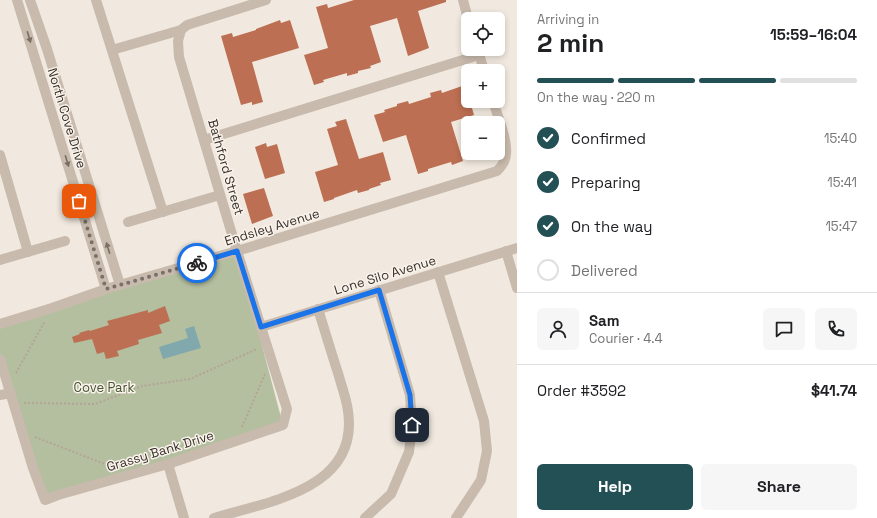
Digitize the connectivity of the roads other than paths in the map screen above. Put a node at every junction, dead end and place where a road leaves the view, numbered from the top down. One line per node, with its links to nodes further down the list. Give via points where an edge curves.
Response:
1 (17, 0): 25 (street, North Cove Drive, one-way to 25)
2 (30, 0): 23 (street, North Cove Drive, one-way to 2)
3 (96, 0): 8 (street)
4 (266, 0): 7 (street, via 187,25)
5 (462, 0): 6 (street)
6 (466, 12)
7 (181, 30): 8 (street); 11 (street, Bathford Street, via 178,41 179,57)
8 (112, 50): 14 (street)
9 (466, 56): 11 (street)
10 (495, 108): 18 (street, Endsley Avenue, via 507,154 503,165 497,171)
11 (204, 140): 13 (street, Bathford Street)
12 (0, 155): 20 (street)
13 (220, 194): 14 (street); 18 (street, Bathford Street)
14 (162, 212): 15 (street)
15 (128, 222)
16 (65, 241): 20 (street)
17 (517, 248): 19 (street, Lone Silo Avenue)
18 (237, 251): 23 (street, Endsley Avenue); 29 (street, Bathford Street)
19 (506, 251): 22 (street, Lone Silo Avenue); 24 (street)
20 (28, 252): 21 (street)
21 (0, 260)
22 (438, 272): 26 (street, Lone Silo Avenue); 38 (street, via 484,421 487,451 481,480)
23 (120, 285): 25 (street, Endsley Avenue)
24 (517, 288)
25 (106, 289): 28 (street, Endsley Avenue)
26 (379, 290): 27 (street, Lone Silo Avenue); 37 (street, via 410,395 412,425 409,452 391,494)
27 (318, 309): 29 (street, Lone Silo Avenue); 36 (street, via 348,406 350,430 343,452 330,472 311,486 288,496)
28 (0, 324)
29 (261, 327): 33 (street, Bathford Street, via 287,408)
30 (0, 359): 31 (street)
31 (11, 394): 32 (street); 34 (street, Grassy Bank Drive, via 45,500 58,494)
32 (0, 395)
33 (283, 425): 34 (street, Grassy Bank Drive)
34 (168, 464): 35 (street)
35 (184, 518)
36 (214, 518)
37 (365, 518)
38 (456, 518)

